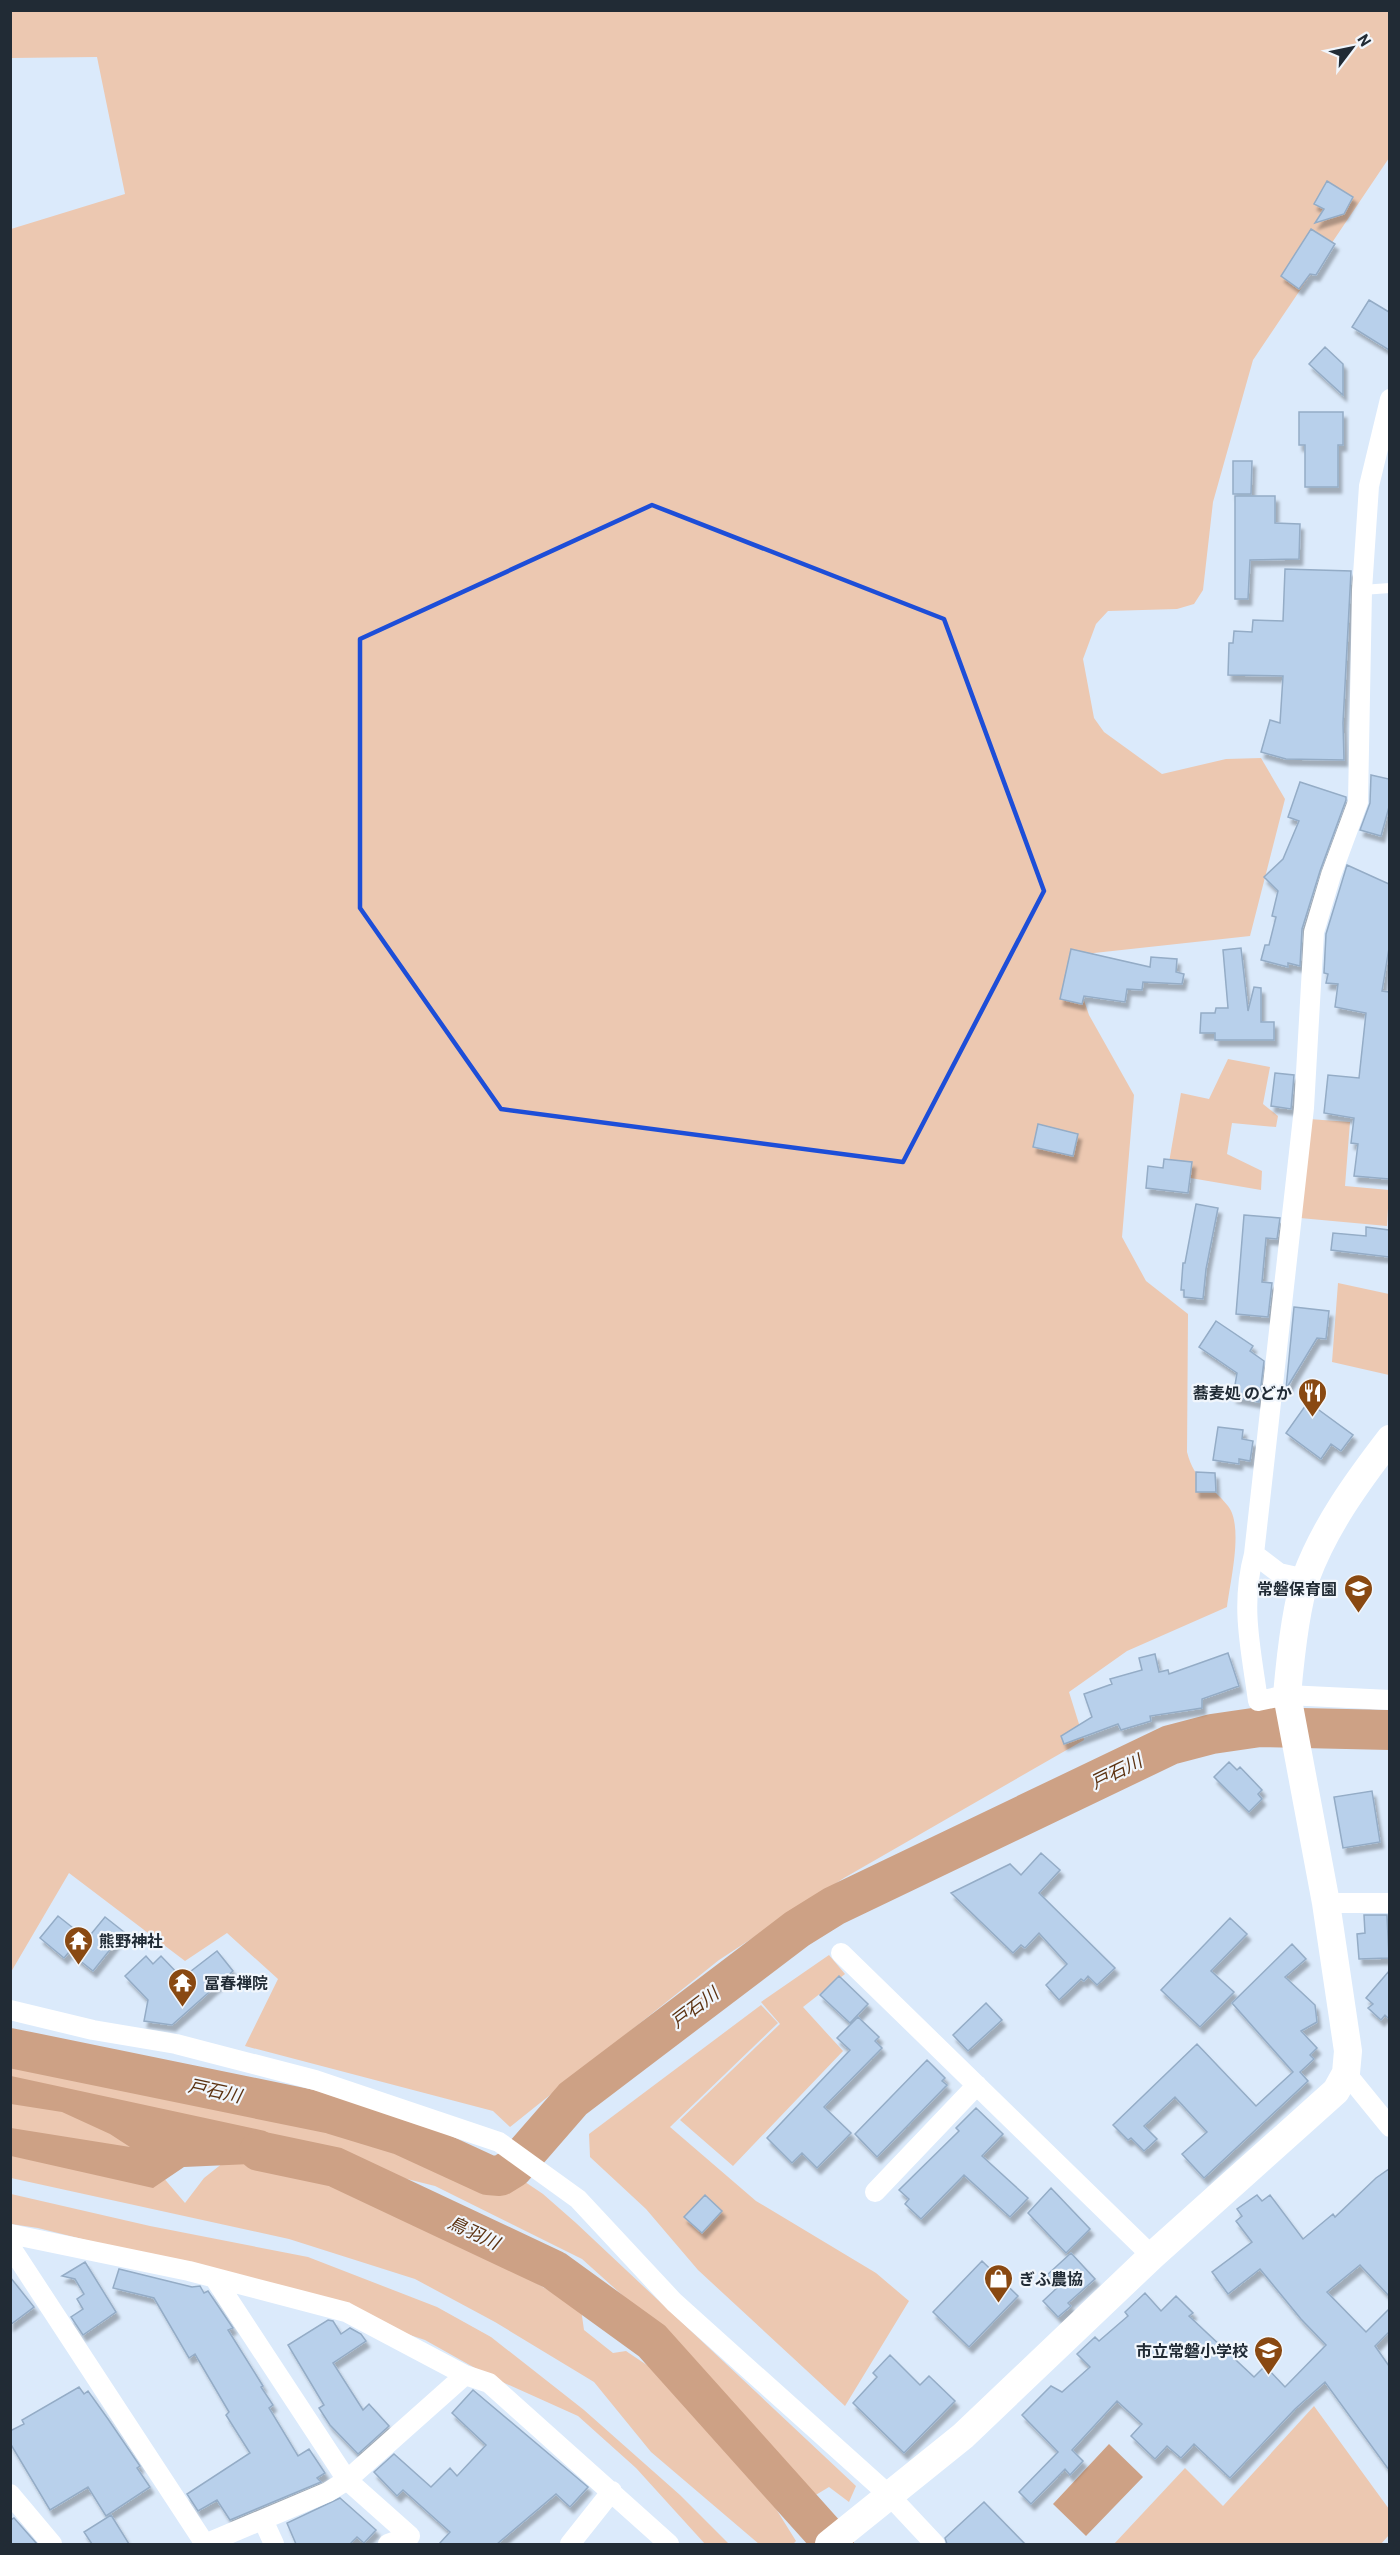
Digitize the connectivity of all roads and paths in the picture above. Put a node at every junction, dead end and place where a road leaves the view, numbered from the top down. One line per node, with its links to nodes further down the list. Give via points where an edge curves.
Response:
1 (1388, 406): 3 (street, via 1369,486)
2 (1389, 588): 3 (lane)
3 (1362, 590): 5 (street, via 1358,802 1314,932 1304,1108)
4 (1389, 1439): 6 (street, via 1342,1504)
5 (1254, 1554): 6 (street, via 1279,1573); 8 (street, via 1246,1582 1245,1608 1258,1701)
6 (1306, 1579): 8 (street, via 1289,1664)
7 (1389, 1700): 8 (street)
8 (1288, 1701): 9 (street)
9 (1326, 1903): 10 (street); 13 (street, via 1348,2051)
10 (1389, 1903)
11 (842, 1953): 14 (street)
12 (10, 2010): 25 (street, via 176,2044 315,2080 508,2147 578,2199 674,2302)
13 (1346, 2073): 15 (street); 19 (street, via 1336,2091)
14 (977, 2085): 16 (street); 19 (street)
15 (1389, 2127)
16 (875, 2192)
17 (10, 2234): 20 (street)
18 (10, 2246): 28 (street)
19 (1152, 2256): 25 (street, via 963,2436)
20 (215, 2279): 21 (street, via 346,2312); 22 (street)
21 (465, 2374): 22 (street); 23 (street, via 489,2383)
22 (347, 2480): 26 (street); 30 (street, via 410,2536)
23 (612, 2491): 31 (street); 32 (street)
24 (10, 2494): 27 (street)
25 (884, 2501): 33 (street); 34 (street)
26 (263, 2520): 28 (street); 29 (street)
27 (52, 2544)
28 (205, 2544)
29 (274, 2544)
30 (388, 2544)
31 (570, 2544)
32 (669, 2544)
33 (829, 2544)
34 (934, 2544)

